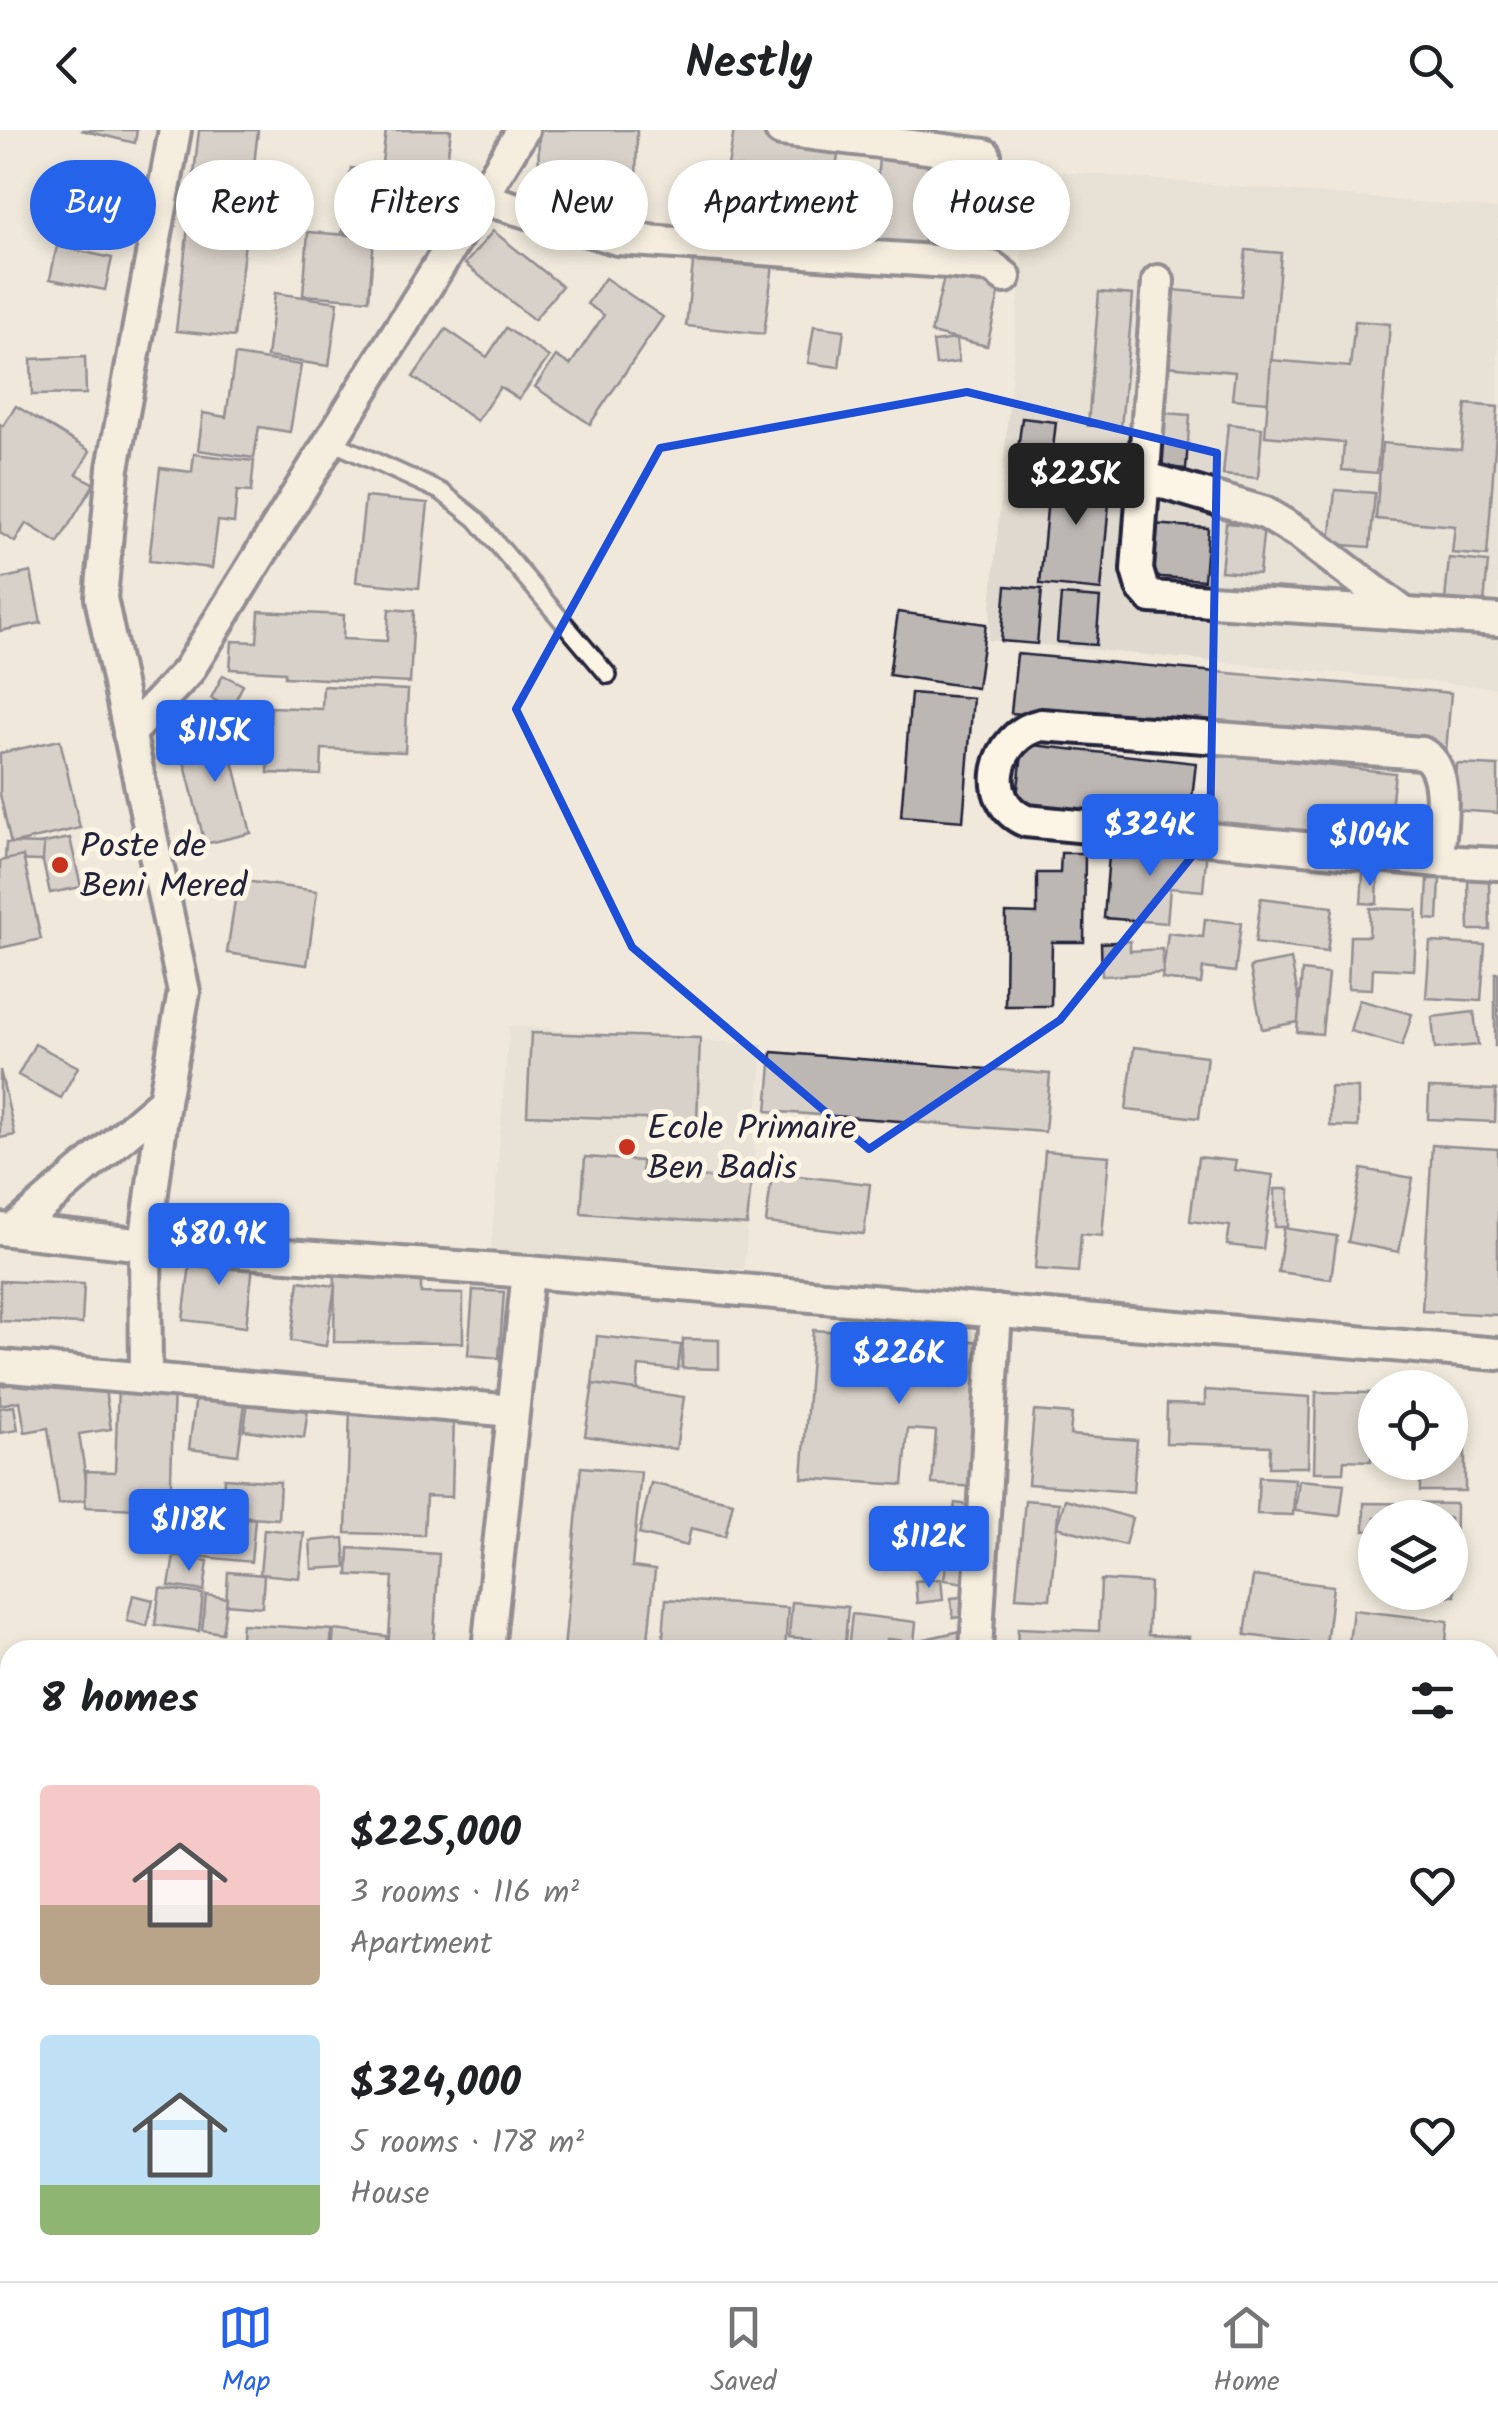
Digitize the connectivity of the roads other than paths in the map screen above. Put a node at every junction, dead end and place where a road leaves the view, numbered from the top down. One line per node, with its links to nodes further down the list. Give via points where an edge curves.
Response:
1 (175, 130): 15 (street, via 113,468 101,598)
2 (522, 130): 5 (street)
3 (781, 130): 4 (street)
4 (985, 155)
5 (495, 174)
6 (495, 202): 8 (street, via 618,239 947,262 992,267)
7 (448, 250): 10 (street)
8 (1005, 276)
9 (1158, 281): 11 (street)
10 (330, 442): 14 (lane, via 442,492 476,519); 15 (street, via 188,670)
11 (1143, 478): 12 (street, via 1265,513); 12 (street, via 1137,570 1151,597)
12 (1404, 614): 13 (street)
13 (1498, 620)
14 (608, 676)
15 (130, 734): 18 (street, via 184,992)
16 (1438, 861): 16 (street, via 1441,776 1422,753 1041,724 1017,734 1002,755 1000,794 1009,811 1026,821); 17 (street)
17 (1498, 864)
18 (164, 1102): 19 (street); 20 (street)
19 (6, 1230): 20 (street)
20 (145, 1245): 21 (street); 25 (street)
21 (528, 1272): 22 (street); 26 (street)
22 (996, 1311): 23 (street); 28 (street)
23 (1498, 1354)
24 (0, 1366): 25 (street)
25 (146, 1378): 26 (street)
26 (514, 1410): 27 (street)
27 (489, 1640)
28 (977, 1640)

